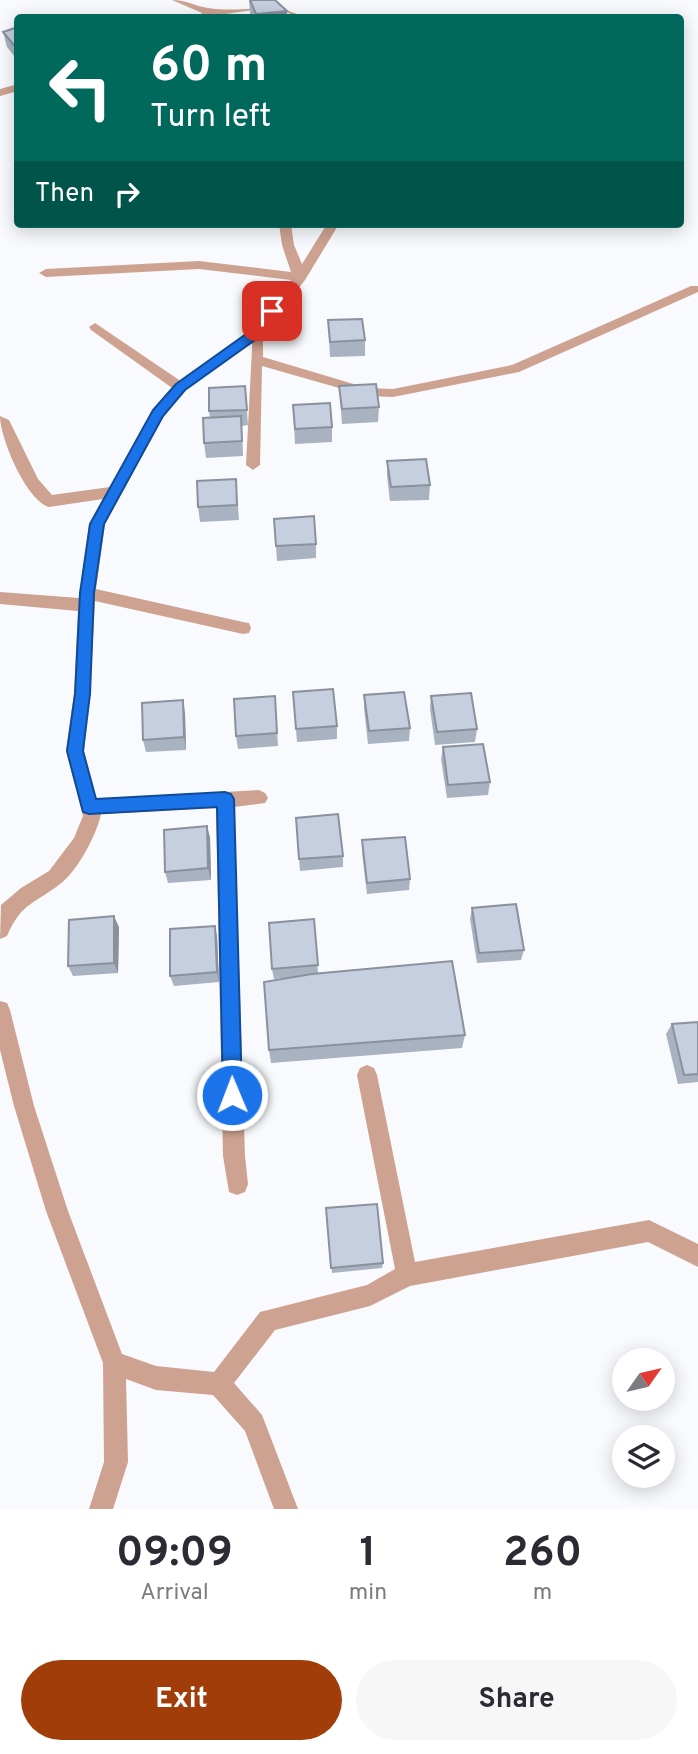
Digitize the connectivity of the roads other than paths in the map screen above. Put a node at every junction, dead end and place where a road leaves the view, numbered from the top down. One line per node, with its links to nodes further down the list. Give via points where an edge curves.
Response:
1 (177, 0): 2 (street)
2 (209, 14)
3 (217, 14): 4 (street, via 272,4 286,6)
4 (296, 14)
5 (286, 228): 8 (street)
6 (331, 228): 8 (street)
7 (46, 273): 8 (street, via 199,265)
8 (300, 277): 11 (street)
9 (695, 289): 12 (lane, via 515,369 393,393 367,392)
10 (95, 327): 13 (lane)
11 (257, 332): 12 (lane); 13 (street)
12 (257, 360): 17 (lane)
13 (180, 387): 18 (street, via 158,413)
14 (0, 421): 15 (street)
15 (16, 448): 16 (street); 18 (street, via 33,482 49,501)
16 (0, 453)
17 (253, 465)
18 (114, 492): 20 (street, via 97,524)
19 (0, 598): 20 (street)
20 (87, 599): 21 (street); 24 (street, via 75,751)
21 (243, 628)
22 (259, 798): 23 (street)
23 (225, 799): 24 (street); 29 (street)
24 (89, 807): 25 (street, via 92,816 81,843 56,877)
25 (4, 913): 26 (street)
26 (0, 930)
27 (0, 1010): 32 (street, via 23,1106)
28 (367, 1074): 31 (street)
29 (237, 1184)
30 (698, 1255): 31 (street, via 649,1231)
31 (407, 1275): 33 (street, via 370,1295 268,1320)
32 (114, 1363): 33 (street, via 156,1378); 34 (street, via 116,1462)
33 (219, 1384): 35 (street, via 254,1423)
34 (101, 1509)
35 (286, 1509)

